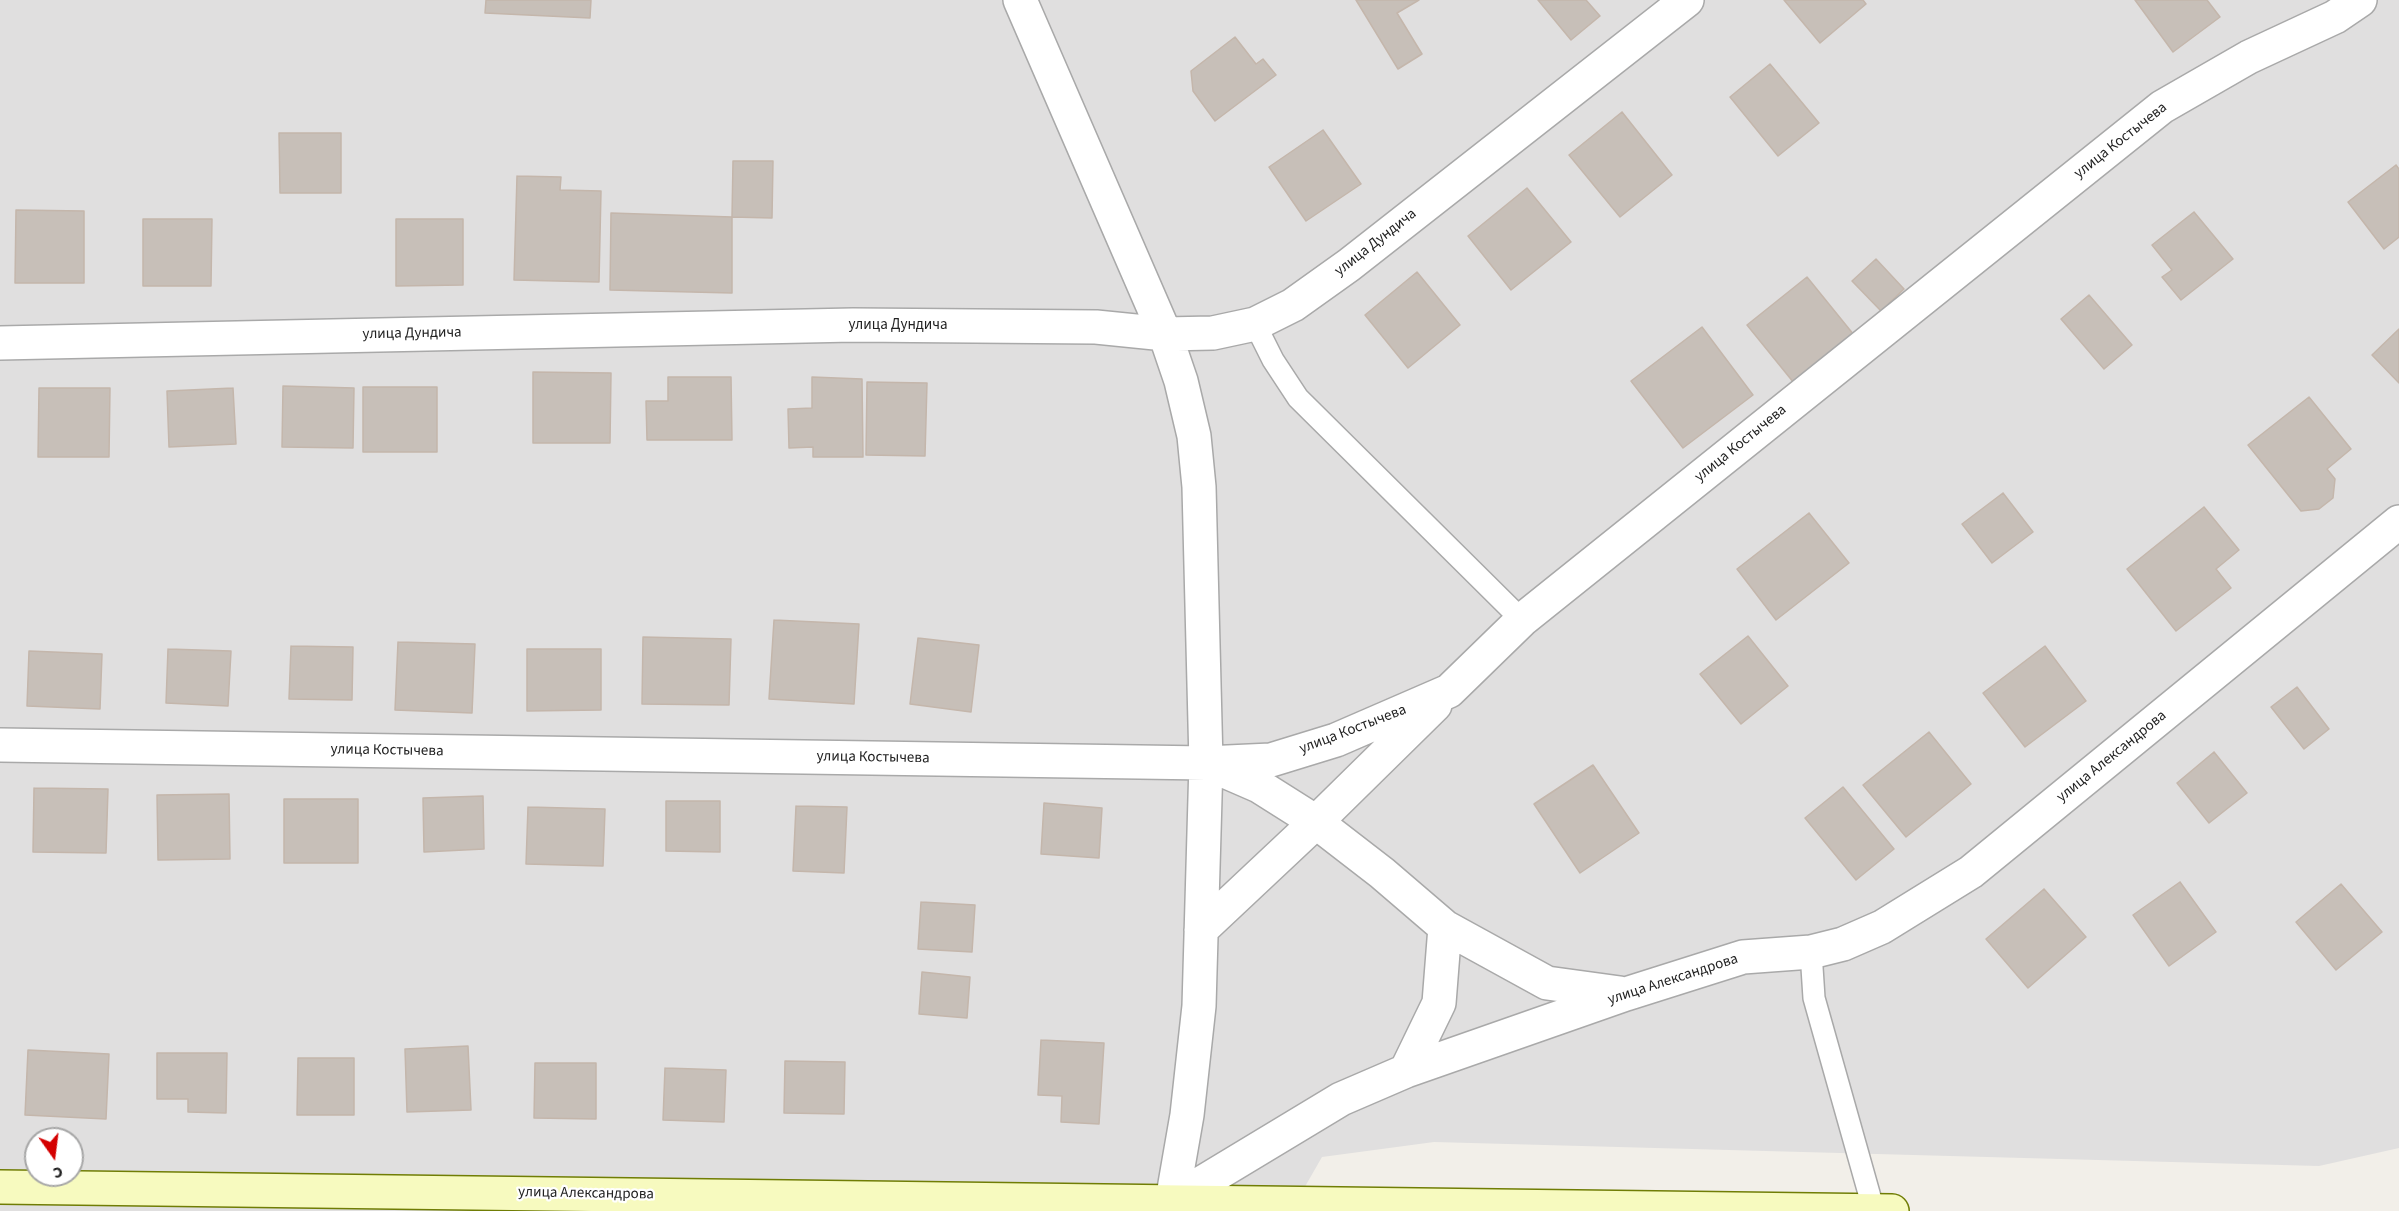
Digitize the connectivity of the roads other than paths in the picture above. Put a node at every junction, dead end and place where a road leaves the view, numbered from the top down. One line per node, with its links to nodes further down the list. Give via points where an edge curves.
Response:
1 (1687, 0): 4 (street, улица Дундича, via 1349,265 1293,305)
2 (2360, 0): 8 (street, улица Костычева, via 2336,17 2249,57 2162,107)
3 (1026, 2): 5 (street)
4 (1255, 324): 5 (street, улица Дундича, via 1213,333); 8 (lane, via 1298,398)
5 (1166, 334): 6 (street, улица Дундича, via 1096,327 853,325); 11 (street, via 1194,436 1199,487)
6 (0, 343)
7 (2399, 522): 15 (street, улица Александрова, via 1971,872 1882,927 1843,944)
8 (1522, 620): 9 (street, улица Костычева)
9 (1449, 691): 11 (street, улица Костычева, via 1336,740 1271,760); 12 (street)
10 (0, 745): 11 (street, улица Костычева)
11 (1206, 763): 12 (street, via 1259,786); 14 (street)
12 (1316, 822): 13 (street); 14 (street)
13 (1445, 927): 16 (street, via 1547,983); 17 (street, via 1439,1003)
14 (1201, 930): 19 (street, via 1200,1006)
15 (1811, 952): 16 (street, улица Александрова, via 1743,957); 21 (lane, via 1815,998)
16 (1626, 994): 17 (street, улица Александрова)
17 (1406, 1071): 19 (street, улица Александрова, via 1341,1099)
18 (0, 1187): 19 (street, улица Александрова)
19 (1172, 1206): 20 (street, улица Александрова)
20 (1792, 1210): 21 (street, улица Александрова)
21 (1874, 1211): 22 (street, улица Александрова)
22 (1892, 1211)

